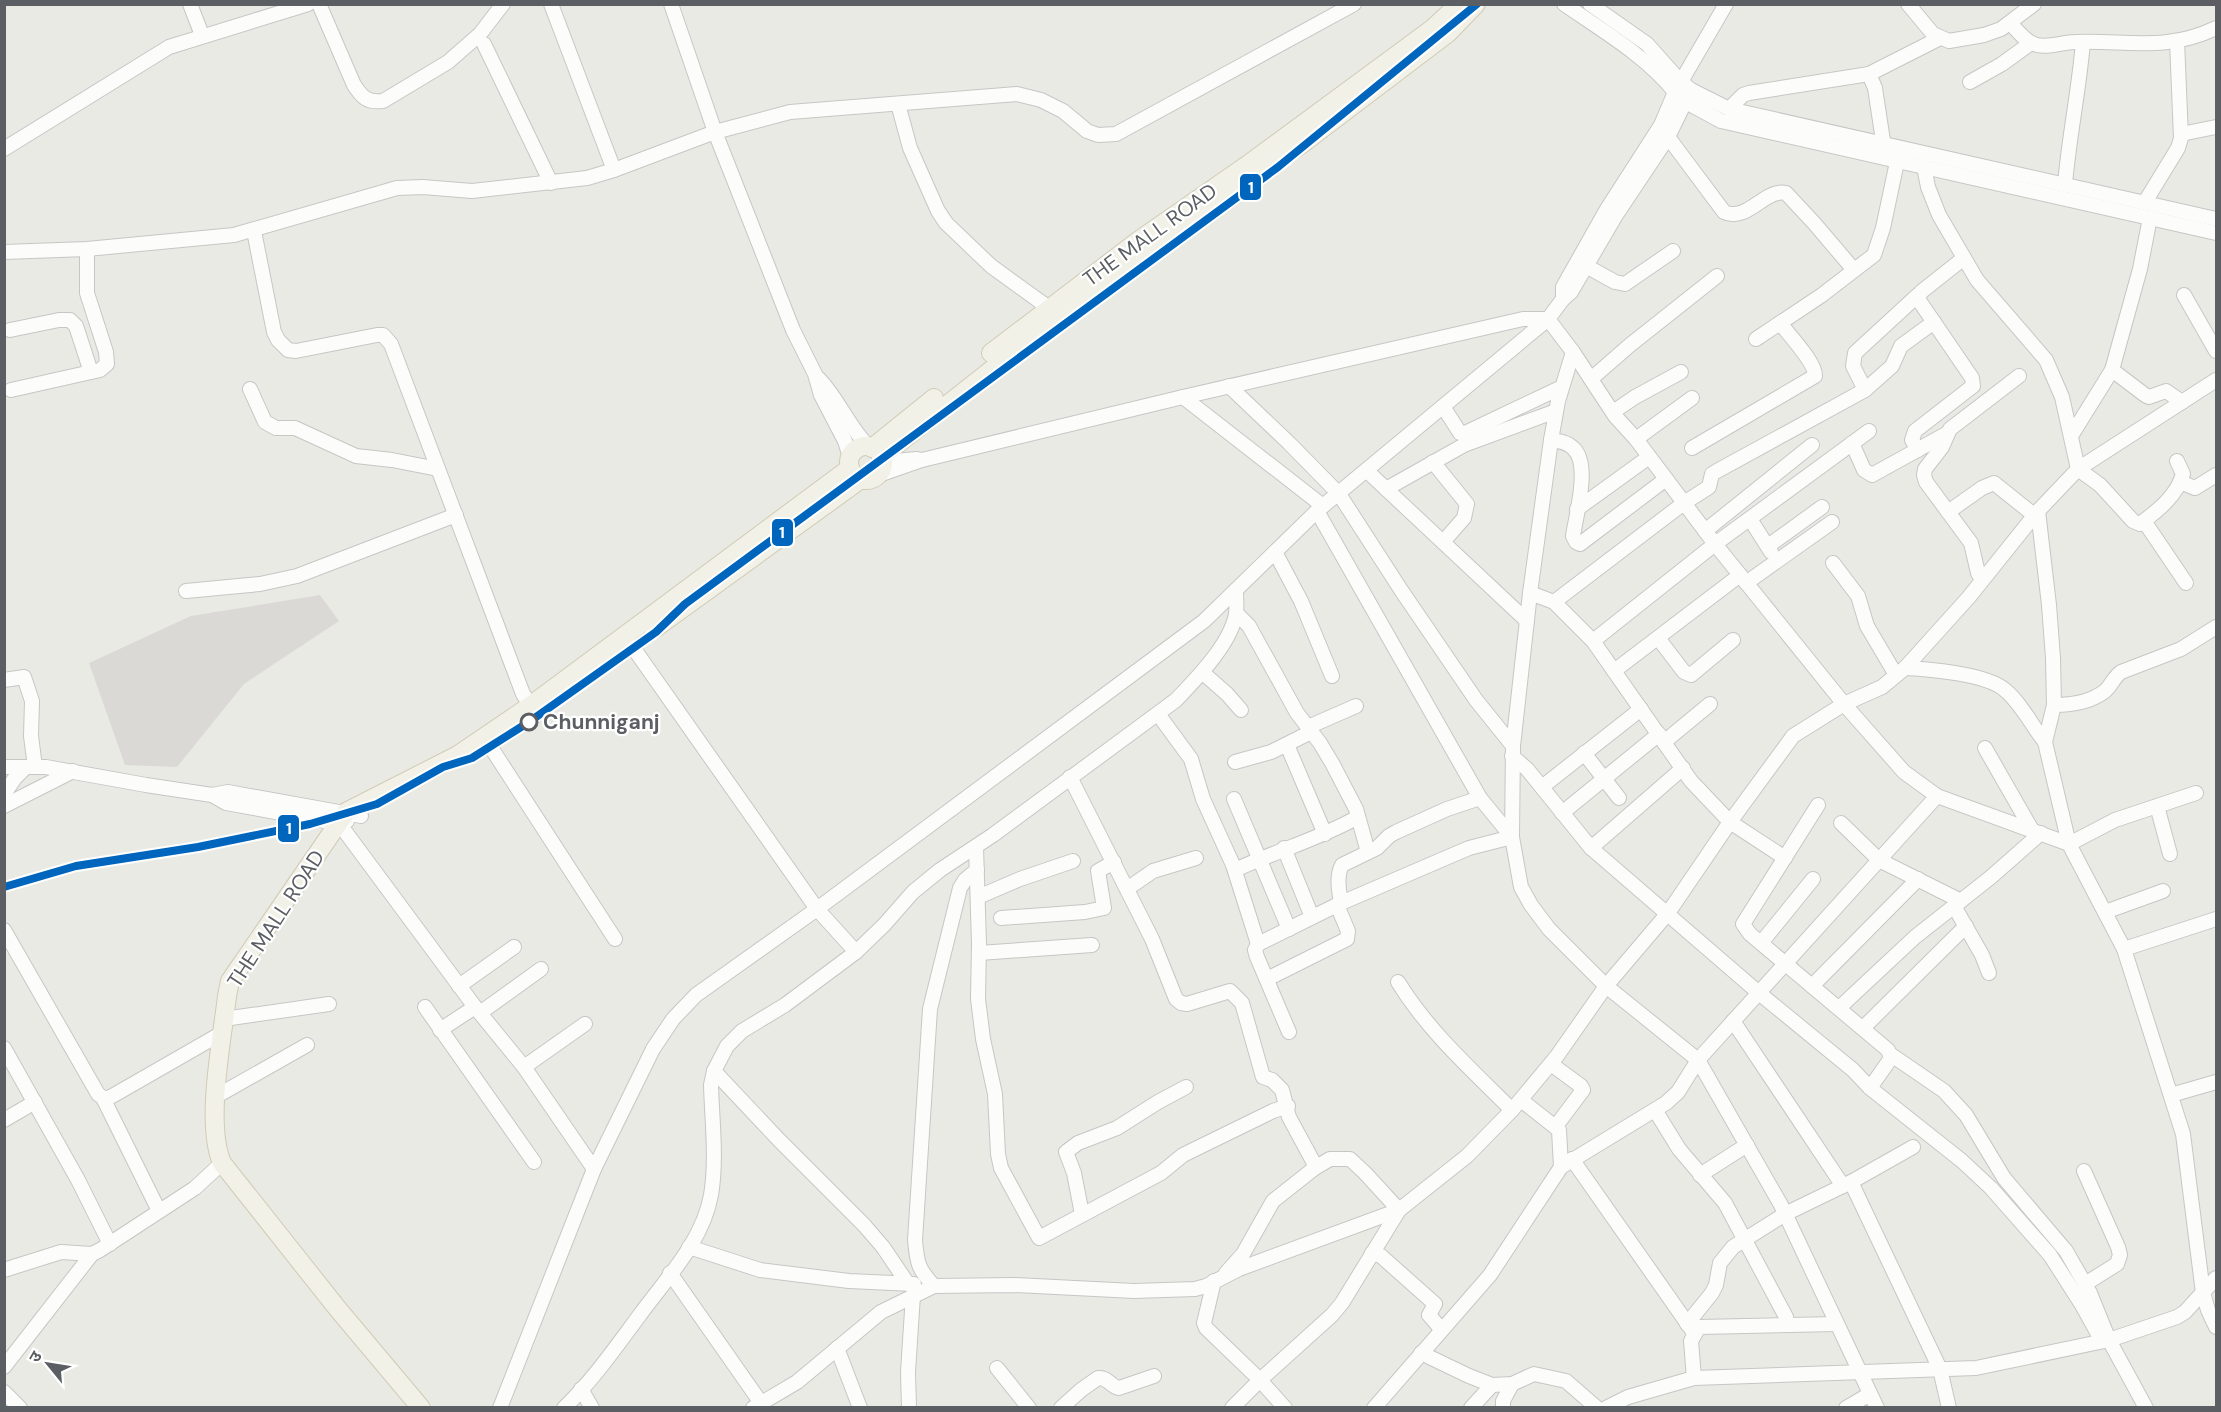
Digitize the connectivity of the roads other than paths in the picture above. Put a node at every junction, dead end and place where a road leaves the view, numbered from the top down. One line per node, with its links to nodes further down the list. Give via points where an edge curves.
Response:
1 (190, 4): 17 (street)
2 (308, 4): 17 (street)
3 (319, 4): 4 (street, via 354,85 362,97 375,102 448,62 480,34)
4 (503, 4)
5 (551, 4): 36 (street)
6 (671, 4): 30 (street)
7 (1354, 4): 27 (street, via 1116,134 1087,131 1063,111 1026,95)
8 (1459, 4): 24 (main road, THE MALL ROAD)
9 (1476, 4): 24 (main road, THE MALL ROAD, via 1448,33)
10 (1564, 4): 26 (street)
11 (1590, 4): 26 (street, via 1647,44)
12 (1726, 4): 26 (street)
13 (1908, 4): 18 (street)
14 (2034, 4): 15 (street)
15 (2010, 23): 18 (street, via 1984,35 1949,41); 21 (street)
16 (2217, 28): 19 (street)
17 (202, 35): 33 (street, via 169,47)
18 (1940, 38): 23 (street)
19 (2178, 41): 20 (street, via 2145,45); 31 (street)
20 (2083, 42): 21 (street, via 2043,46); 38 (street)
21 (2031, 43): 25 (street)
22 (484, 44): 37 (street)
23 (1869, 74): 28 (street, via 1749,93); 34 (street)
24 (1374, 80): 54 (main road, THE MALL ROAD, via 1255,159 1161,234)
25 (1970, 82)
26 (1683, 92): 28 (street); 32 (street); 34 (street, via 1721,121); 53 (street, via 1607,209 1563,287)
27 (898, 104): 30 (street, via 790,112); 54 (street, via 910,148 946,224)
28 (1729, 109): 34 (street)
29 (2217, 127): 31 (street)
30 (715, 132): 36 (street); 65 (street, via 792,330)
31 (2181, 134): 39 (street, via 2178,148)
32 (1668, 137): 48 (street); 49 (street, via 1724,212 1734,215 1777,192 1786,193)
33 (4, 149)
34 (1889, 156): 35 (street); 38 (street); 49 (street, via 1877,250)
35 (1924, 167): 40 (street); 47 (street, via 1939,215)
36 (614, 170): 37 (street)
37 (551, 183): 42 (street, via 472,191 397,188)
38 (2065, 184): 39 (street)
39 (2145, 202): 41 (street)
40 (2150, 218): 43 (street); 62 (street)
41 (2217, 219)
42 (254, 231): 44 (street); 93 (street, via 278,340 288,350 296,351 377,334 387,337)
43 (2217, 233)
44 (87, 249): 46 (street); 63 (street, via 87,292 107,358 105,368)
45 (1673, 251): 48 (street, via 1625,284)
46 (4, 252)
47 (1964, 258): 51 (street); 82 (street, via 1977,280 2046,360 2062,397)
48 (1586, 266): 53 (street)
49 (1854, 270): 57 (street)
50 (1717, 276): 67 (street)
51 (1918, 295): 56 (street); 73 (street, via 1855,352 1852,366)
52 (2184, 295): 60 (street)
53 (1563, 300): 55 (street)
54 (1047, 315): 91 (main road, THE MALL ROAD)
55 (1548, 320): 61 (street); 68 (street, via 1523,319); 77 (street)
56 (1934, 322): 73 (street, via 1901,346 1892,366); 88 (street, via 1972,378 1973,386 1915,431 1912,440)
57 (1780, 323): 59 (street); 87 (street, via 1810,362 1815,376)
58 (10, 330): 63 (street, via 70,320 76,326)
59 (1756, 339)
60 (2217, 351)
61 (1573, 352): 67 (street); 70 (street)
62 (2112, 370): 76 (street, via 2149,397 2166,391); 82 (street)
63 (91, 372): 72 (street)
64 (1680, 372): 79 (street)
65 (815, 374): 91 (street, via 829,389); 91 (street, via 821,395 846,441)
66 (2019, 376): 81 (street)
67 (1591, 379): 79 (street)
68 (1229, 386): 74 (street); 100 (street)
69 (2214, 386): 76 (street)
70 (1562, 387): 77 (street, via 1460,434); 78 (street)
71 (250, 389): 93 (street, via 270,426 295,428 356,456)
72 (11, 390)
73 (1866, 390): 101 (street, via 1712,474 1709,487)
74 (1183, 397): 91 (street, via 921,460); 103 (street)
75 (1692, 398): 83 (street)
76 (2182, 402): 94 (street)
77 (1444, 408): 95 (street)
78 (1556, 411): 84 (street); 92 (street, via 1464,445)
79 (1613, 412): 83 (street)
80 (1869, 431): 85 (street)
81 (1948, 433): 88 (street); 105 (street, via 1924,475)
82 (2071, 436): 94 (street)
83 (1636, 439): 89 (street)
84 (1551, 440): 104 (street, via 1564,442 1578,453 1582,476); 123 (street)
85 (1852, 443): 88 (street, via 1864,470 1872,474); 108 (street)
86 (1812, 445): 111 (street)
87 (1692, 448)
88 (1918, 450)
89 (1649, 457): 97 (street); 104 (street)
90 (2177, 460): 98 (street, via 2183,474)
91 (868, 462): 131 (main road, THE MALL ROAD); 142 (main road, THE MALL ROAD)
92 (1433, 462): 99 (street); 112 (street, via 1467,504 1464,518)
93 (438, 469): 107 (street)
94 (2078, 469): 106 (street); 110 (street, via 2100,485 2133,521)
95 (1367, 471): 99 (street); 100 (street)
96 (2217, 475): 98 (street, via 2195,488)
97 (1666, 479): 101 (street); 104 (street, via 1580,544 1573,536)
98 (2180, 482): 110 (street, via 2168,501)
99 (1386, 489): 112 (street)
100 (1339, 494): 103 (street); 151 (street)
101 (1684, 503): 111 (street); 124 (street)
102 (1822, 507): 114 (street)
103 (1320, 509): 115 (street); 164 (street)
104 (1577, 509)
105 (1948, 512): 106 (street, via 1994,483); 119 (street, via 1971,543)
106 (2036, 513): 119 (street); 139 (street, via 2049,604)
107 (456, 515): 122 (street, via 297,576); 142 (street, via 523,694)
108 (1750, 519): 113 (street); 114 (street)
109 (1832, 522): 116 (street)
110 (2144, 522): 120 (street)
111 (1705, 531): 113 (street)
112 (1443, 542): 126 (street)
113 (1715, 544): 118 (street); 130 (street)
114 (1768, 546): 116 (street)
115 (1275, 552): 121 (street); 135 (street, via 1301,601)
116 (1777, 561): 118 (street)
117 (1833, 563): 133 (street, via 1858,596 1867,626)
118 (1743, 579): 128 (street); 138 (street)
119 (1982, 580): 133 (street)
120 (2186, 583)
121 (1236, 590): 125 (street); 199 (street, via 1204,621)
122 (186, 591)
123 (1530, 593): 124 (street); 126 (street)
124 (1554, 602): 130 (street)
125 (1236, 613): 134 (street); 145 (street, via 1249,626)
126 (1527, 621): 151 (street)
127 (2217, 627): 139 (street, via 2181,649 2121,672 2096,696 2076,704)
128 (1658, 638): 129 (street, via 1684,672 1691,675); 132 (street)
129 (1733, 640)
130 (1593, 641): 132 (street)
131 (632, 646): 142 (main road, THE MALL ROAD); 199 (street)
132 (1614, 671): 141 (street)
133 (1900, 671): 138 (street, via 1882,687); 147 (street, via 1933,669 1995,684 2010,695)
134 (1202, 672): 143 (street); 144 (street)
135 (1332, 676)
136 (4, 680): 155 (street, via 24,677 32,702)
137 (1710, 704): 146 (street)
138 (1844, 704): 163 (street, via 1904,772); 173 (street, via 1793,736)
139 (2054, 705): 147 (street)
140 (1356, 706): 145 (street)
141 (1641, 709): 146 (street); 152 (street)
142 (533, 710): 149 (main road, THE MALL ROAD); 172 (main road, THE MALL ROAD)
143 (1241, 710)
144 (1158, 714): 158 (street); 191 (street, via 1191,759 1203,799)
145 (1310, 730): 148 (street); 171 (street, via 1332,763)
146 (1661, 738): 156 (street); 159 (street)
147 (2045, 742): 178 (street)
148 (1287, 745): 153 (street); 176 (street)
149 (490, 746): 172 (main road, THE MALL ROAD, via 463,764); 208 (street)
150 (1985, 748): 175 (street)
151 (1513, 751): 160 (street); 177 (street)
152 (1584, 753): 159 (street); 160 (street)
153 (1235, 762)
154 (4, 767): 155 (street)
155 (30, 768): 157 (street); 162 (street, via 15,778)
156 (1683, 768): 173 (street); 181 (street)
157 (73, 771): 168 (street); 172 (street, via 212,795 226,803 325,821)
158 (1070, 777): 179 (street); 189 (street)
159 (1604, 778): 165 (street); 170 (street)
160 (1542, 787): 170 (street)
161 (2196, 793): 169 (street)
162 (4, 794)
163 (1937, 796): 175 (street); 187 (street)
164 (1480, 798): 177 (street); 182 (street, via 1396,832)
165 (1620, 798)
166 (1234, 799): 185 (street)
167 (1818, 805): 186 (street)
168 (4, 806)
169 (2157, 806): 178 (street, via 2115,820); 183 (street)
170 (1562, 813): 181 (street)
171 (1358, 817): 176 (street); 182 (street)
172 (348, 820): 221 (street); 231 (main road, THE MALL ROAD, via 230,981)
173 (1730, 822): 186 (street); 201 (street)
174 (1841, 823): 187 (street)
175 (2036, 832): 178 (street); 197 (street)
176 (1325, 834): 180 (street)
177 (1512, 837): 198 (street, via 1468,848); 222 (street, via 1521,887 1531,906)
178 (2069, 844): 200 (street)
179 (976, 847): 190 (street); 214 (street, via 913,892)
180 (1284, 848): 185 (street); 202 (street)
181 (1591, 848): 201 (street)
182 (1368, 852): 198 (street, via 1340,867)
183 (2170, 854)
184 (1196, 858): 194 (street, via 1153,871)
185 (1260, 858): 191 (street); 206 (street)
186 (1785, 858): 209 (street, via 1743,924)
187 (1879, 860): 193 (street); 216 (street)
188 (1073, 861): 196 (street)
189 (1114, 862): 194 (street); 203 (street, via 1098,871 1104,908)
190 (977, 870): 196 (street); 278 (street, via 960,888 930,1009 915,1240 921,1272)
191 (1235, 870): 210 (street)
192 (1813, 879): 209 (street)
193 (1918, 879): 197 (street); 223 (street)
194 (1127, 889): 250 (street, via 1176,999 1187,1004 1230,991 1242,1003 1263,1077 1282,1090)
195 (2163, 891): 200 (street)
196 (978, 897): 215 (street)
197 (1958, 903): 205 (street); 227 (street)
198 (1339, 904): 202 (street); 219 (street, via 1347,939)
199 (817, 909): 214 (street); 259 (street, via 696,995 673,1019 653,1049)
200 (2105, 912): 213 (street)
201 (1668, 913): 222 (street); 224 (street)
202 (1312, 917): 206 (street)
203 (1001, 918)
204 (2217, 918): 213 (street)
205 (1966, 926): 218 (street); 232 (street)
206 (1289, 929): 210 (street)
207 (4, 930): 247 (street)
208 (615, 939)
209 (1761, 943): 216 (street)
210 (1258, 944): 219 (street, via 1255,950)
211 (1092, 945): 215 (street)
212 (514, 947): 221 (street)
213 (2124, 949): 245 (street)
214 (856, 952): 241 (street, via 785,1005 742,1031 727,1046)
215 (979, 953): 266 (street, via 978,999 995,1094 1001,1168 1039,1238)
216 (1786, 965): 223 (street); 224 (street)
217 (541, 969): 228 (street)
218 (1989, 973)
219 (1267, 979): 234 (street)
220 (1398, 982): 249 (street, via 1444,1043)
221 (459, 986): 228 (street)
222 (1606, 986): 238 (street); 239 (street)
223 (1812, 986): 227 (street)
224 (1759, 993): 229 (street); 244 (street)
225 (329, 1004): 231 (street)
226 (425, 1007): 233 (street)
227 (1839, 1008): 232 (street)
228 (478, 1010): 233 (street); 240 (street)
229 (1734, 1021): 238 (street); 263 (street)
230 (585, 1024): 240 (street)
231 (223, 1026): 246 (main road, THE MALL ROAD); 247 (street, via 114,1095)
232 (1863, 1028): 237 (street)
233 (440, 1030): 256 (street)
234 (1289, 1032)
235 (307, 1045): 246 (street)
236 (4, 1048): 248 (street)
237 (1890, 1054): 244 (street, via 1888,1064); 277 (street, via 1944,1091 1966,1115 1994,1165 2057,1240)
238 (1698, 1060): 251 (street, via 1678,1092); 254 (street)
239 (1551, 1064): 249 (street); 253 (street, via 1583,1090)
240 (524, 1066): 259 (street)
241 (714, 1071): 270 (street, via 711,1196); 279 (street, via 864,1226)
242 (2217, 1082): 245 (street)
243 (1186, 1087): 266 (street, via 1118,1128 1078,1143 1066,1152)
244 (1870, 1088): 287 (street, via 1962,1161 2021,1220 2050,1255)
245 (2171, 1095): 280 (street, via 2183,1134)
246 (215, 1097): 257 (main road, THE MALL ROAD, via 214,1134)
247 (103, 1098): 265 (street)
248 (35, 1102): 252 (street); 269 (street)
249 (1517, 1105): 253 (street); 264 (street, via 1467,1156)
250 (1288, 1106): 260 (street, via 1289,1117 1316,1167); 266 (street, via 1183,1155 1161,1173)
251 (1655, 1110): 258 (street); 262 (street)
252 (4, 1120)
253 (1556, 1126): 258 (street)
254 (1747, 1145): 262 (street); 267 (street)
255 (1913, 1147): 263 (street)
256 (534, 1162)
257 (222, 1163): 265 (street, via 195,1188); 304 (main road, THE MALL ROAD)
258 (1567, 1163): 285 (street, via 1490,1275); 286 (street)
259 (594, 1169): 305 (street)
260 (1313, 1169): 264 (street, via 1330,1160 1350,1159); 275 (street, via 1273,1202 1243,1254)
261 (2084, 1171): 277 (street, via 2120,1255 2117,1264)
262 (1700, 1175): 268 (street, via 1725,1203)
263 (1847, 1184): 267 (street); 292 (street)
264 (1399, 1210): 271 (street); 275 (street)
265 (159, 1211): 269 (street)
266 (1082, 1214)
267 (1785, 1214): 268 (street); 283 (street)
268 (1746, 1239): 282 (street); 286 (street, via 1723,1258 1716,1286)
269 (110, 1244): 272 (street)
270 (689, 1247): 274 (street); 279 (street, via 760,1270)
271 (1372, 1253): 285 (street, via 1381,1256 1435,1304 1429,1315); 296 (street, via 1332,1315)
272 (92, 1254): 273 (street, via 61,1252); 290 (street)
273 (4, 1270)
274 (670, 1273): 299 (street); 302 (street)
275 (1219, 1278): 278 (street, via 1195,1289 1134,1292 1014,1285); 296 (street, via 1204,1323 1206,1328)
276 (2217, 1278): 280 (street)
277 (2085, 1284): 287 (street)
278 (934, 1286): 279 (street)
279 (911, 1290): 288 (street); 309 (street)
280 (2203, 1293): 281 (street); 287 (street, via 2177,1317)
281 (2212, 1308): 284 (street)
282 (1786, 1324): 283 (street); 286 (street, via 1705,1325)
283 (1836, 1324): 293 (street)
284 (2217, 1328)
285 (1442, 1329): 289 (street)
286 (1690, 1329): 295 (street)
287 (2105, 1340): 292 (street, via 1976,1368); 322 (street)
288 (837, 1348): 302 (street, via 797,1382); 308 (street)
289 (1421, 1353): 298 (street); 314 (street)
290 (4, 1367)
291 (997, 1368): 310 (street)
292 (1940, 1369): 293 (street); 321 (street)
293 (1859, 1371): 295 (street); 301 (street)
294 (1154, 1376): 311 (street, via 1119,1388 1098,1378)
295 (1694, 1378): 318 (street)
296 (1260, 1380): 312 (street); 313 (street)
297 (1512, 1384): 298 (street); 316 (street); 317 (street, via 1534,1374 1566,1381)
298 (1492, 1385): 315 (street)
299 (582, 1389): 306 (street); 307 (street)
300 (4, 1392): 303 (street)
301 (1870, 1394): 319 (street); 320 (street)
302 (757, 1405)
303 (20, 1407)
304 (421, 1407)
305 (500, 1407)
306 (564, 1407)
307 (592, 1407)
308 (860, 1407)
309 (909, 1407)
310 (1029, 1407)
311 (1061, 1407)
312 (1232, 1407)
313 (1285, 1407)
314 (1374, 1407)
315 (1471, 1407)
316 (1503, 1407)
317 (1597, 1407)
318 (1606, 1407)
319 (1846, 1407)
320 (1877, 1407)
321 (1949, 1407)
322 (2146, 1407)

